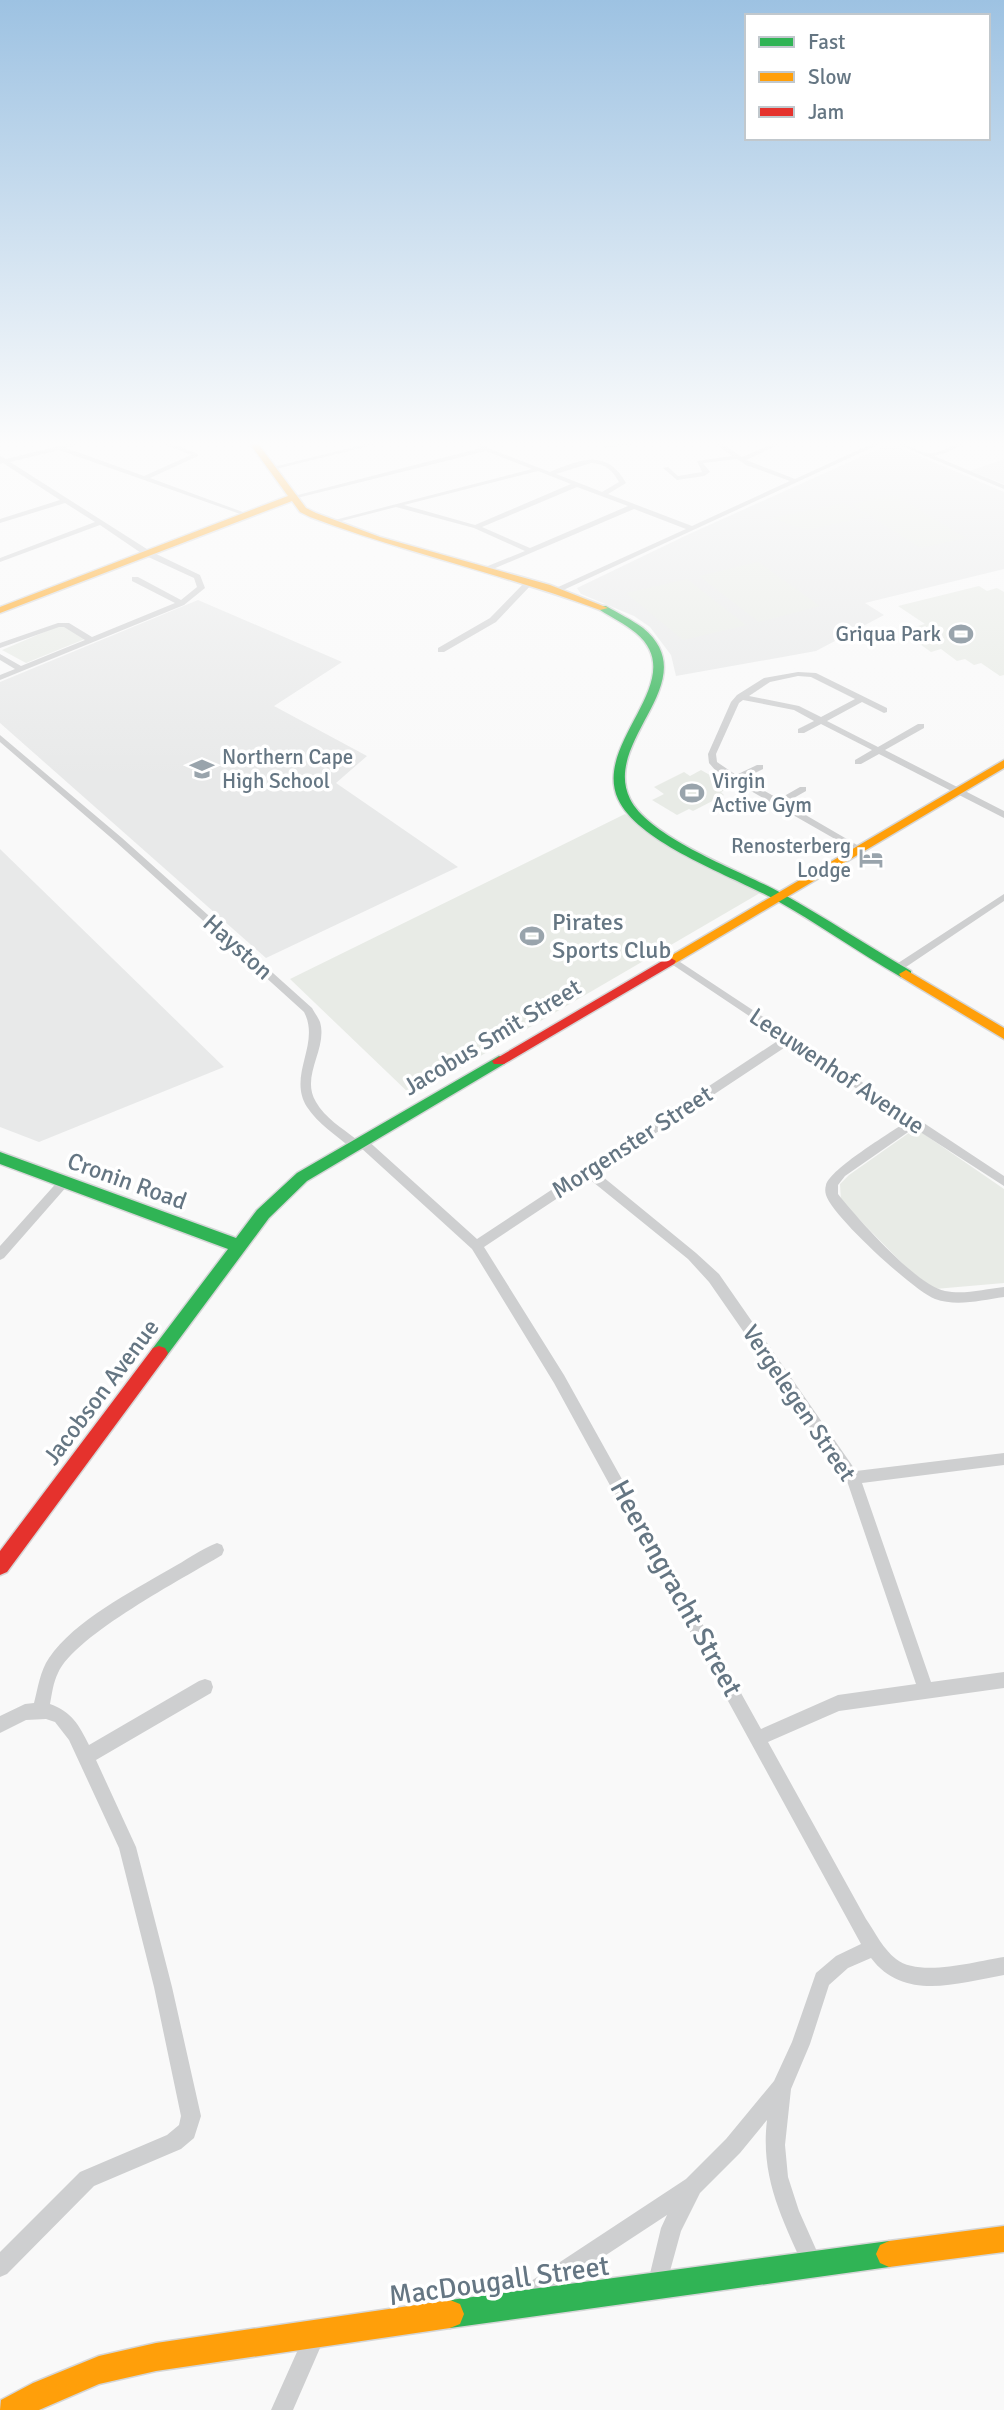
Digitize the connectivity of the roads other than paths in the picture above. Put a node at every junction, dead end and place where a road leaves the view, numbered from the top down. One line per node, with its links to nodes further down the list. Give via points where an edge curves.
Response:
1 (18, 553): 7 (street)
2 (147, 553): 13 (street)
3 (148, 553): 12 (street, via 200,581 198,593)
4 (426, 553): 8 (street)
5 (525, 553): 8 (street)
6 (639, 553): 11 (street)
7 (0, 560)
8 (486, 570): 10 (street)
9 (135, 579): 12 (street)
10 (530, 582): 11 (street); 16 (street, via 493,620)
11 (559, 590): 37 (street, via 636,628 659,657 659,682 620,762 620,789 627,805 660,835)
12 (181, 603): 14 (street)
13 (0, 610)
14 (91, 640): 15 (street, via 58,625); 18 (street)
15 (0, 646)
16 (441, 650)
17 (0, 656): 18 (street)
18 (20, 670): 19 (street)
19 (0, 678)
20 (740, 697): 21 (street, via 762,681 802,674); 23 (street, via 789,705); 31 (street, via 712,759)
21 (862, 699): 22 (street); 23 (street)
22 (884, 709)
23 (821, 721): 25 (street); 27 (street)
24 (921, 726): 27 (street)
25 (801, 731)
26 (0, 738): 46 (street, Hayston, via 308,1010 316,1037 305,1078 307,1097 321,1116)
27 (878, 751): 28 (street); 33 (street)
28 (858, 762)
29 (1004, 763): 33 (street, Jacobus Smit Street)
30 (760, 767): 31 (street)
31 (736, 779): 34 (street)
32 (803, 789): 34 (street)
33 (956, 790): 35 (street); 36 (street, Jacobus Smit Street)
34 (779, 803): 36 (street)
35 (1004, 815)
36 (859, 849): 37 (street, Jacobus Smit Street)
37 (777, 897): 41 (street, Jacobus Smit Street); 42 (street)
38 (1004, 897): 39 (street)
39 (990, 906): 40 (street); 42 (street)
40 (1004, 914)
41 (671, 958): 44 (street, Leeuwenhof Avenue); 46 (street, Jacobus Smit Street)
42 (896, 969): 43 (street)
43 (1004, 1034)
44 (789, 1039): 45 (street, Leeuwenhof Avenue); 48 (street, Morgenster Street)
45 (914, 1122): 50 (street, Leeuwenhof Avenue); 54 (street, via 841,1173 832,1184 832,1195 932,1293 950,1297)
46 (358, 1143): 51 (street, Jacobus Smit Street, via 284,1191); 52 (street, Heerengracht Street)
47 (0, 1158): 49 (street, Cronin Road)
48 (588, 1171): 52 (street, Morgenster Street); 56 (street, Vergelegen Street, via 714,1278)
49 (64, 1182): 51 (street, Cronin Road); 53 (street)
50 (1004, 1182)
51 (239, 1246): 58 (street, Jacobson Avenue)
52 (476, 1246): 64 (street, Heerengracht Street, via 559,1379)
53 (0, 1255)
54 (1004, 1292)
55 (1004, 1459): 56 (street)
56 (853, 1478): 61 (street, Vergelegen Street)
57 (217, 1550): 62 (street, via 76,1640 52,1669)
58 (0, 1566)
59 (1004, 1680): 61 (street)
60 (205, 1687): 65 (street)
61 (926, 1691): 64 (street, via 838,1703)
62 (41, 1710): 63 (street, via 25,1712); 65 (street, via 67,1723)
63 (0, 1725)
64 (759, 1738): 66 (street, Heerengracht Street)
65 (85, 1757): 72 (street, via 127,1847 191,2121 174,2142 87,2179)
66 (874, 1947): 67 (street, Heerengracht Street, via 890,1965 910,1975 939,1976); 68 (street, via 842,1962 822,1979 802,2044)
67 (1004, 1966)
68 (781, 2088): 69 (street); 71 (street, via 776,2137 779,2183)
69 (693, 2186): 73 (street, via 671,2228); 74 (street)
70 (1004, 2239): 71 (street, MacDougall Street)
71 (813, 2265): 73 (street, MacDougall Street)
72 (0, 2267)
73 (657, 2286): 74 (street, MacDougall Street)
74 (511, 2306): 75 (street, MacDougall Street)
75 (316, 2332): 76 (street, MacDougall Street, via 99,2370); 77 (street)
76 (11, 2410)
77 (282, 2410)

